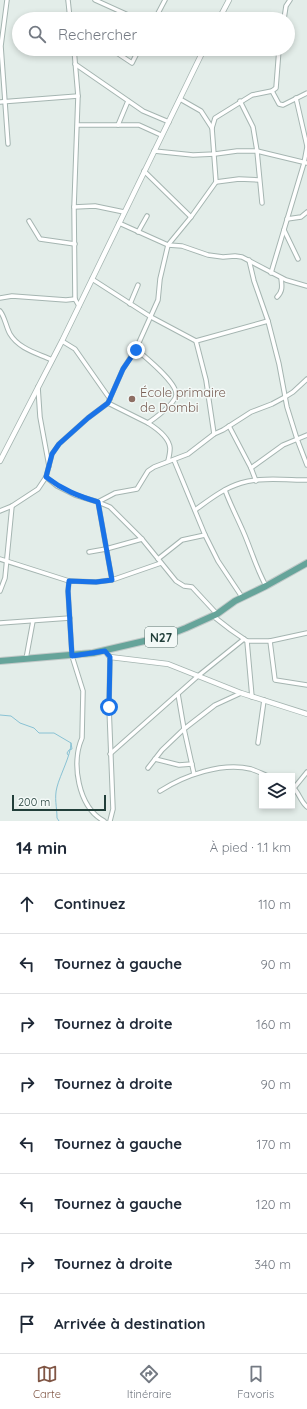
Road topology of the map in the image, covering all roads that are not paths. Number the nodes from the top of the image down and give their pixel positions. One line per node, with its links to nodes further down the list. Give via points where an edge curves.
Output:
1 (7, 0): 12 (street)
2 (68, 0): 7 (street)
3 (95, 0): 8 (street)
4 (165, 0): 9 (street)
5 (228, 0): 10 (street)
6 (290, 0): 11 (street)
7 (69, 12)
8 (122, 12)
9 (159, 12)
10 (222, 12)
11 (285, 12)
12 (1, 46): 19 (street)
13 (75, 56): 18 (street)
14 (122, 56): 15 (street, via 132,62)
15 (135, 56)
16 (200, 56): 24 (street)
17 (278, 56): 20 (street, via 276,88)
18 (76, 64): 22 (street); 26 (street)
19 (2, 73): 25 (street)
20 (272, 91): 23 (street, via 279,104 283,105); 27 (street, via 252,94)
21 (307, 93): 23 (street)
22 (78, 96): 25 (street); 30 (street)
23 (296, 98): 35 (street)
24 (180, 99): 29 (street); 32 (street, via 201,111)
25 (5, 101): 28 (street); 34 (street)
26 (128, 101): 29 (street, via 143,111); 31 (street)
27 (240, 101): 32 (street, via 215,118); 37 (street, via 252,127)
28 (0, 102)
29 (169, 122): 33 (street)
30 (78, 125): 31 (street); 44 (street)
31 (118, 125): 33 (street, via 139,125)
32 (212, 128): 38 (street)
33 (161, 135): 36 (street)
34 (8, 144)
35 (307, 146): 39 (street)
36 (154, 151): 38 (street, via 193,155); 40 (street)
37 (257, 151): 38 (street); 39 (street); 41 (street)
38 (215, 154): 42 (street)
39 (305, 163): 49 (street)
40 (144, 171): 45 (street); 48 (street)
41 (260, 180): 42 (street); 43 (street)
42 (216, 182): 48 (street)
43 (262, 203)
44 (74, 207): 45 (street, via 95,206); 54 (street)
45 (124, 212): 51 (street)
46 (307, 212): 49 (street)
47 (148, 216): 53 (street)
48 (191, 217): 55 (street)
49 (287, 220): 52 (street)
50 (29, 221): 54 (street, via 40,239)
51 (119, 223): 53 (street); 60 (street)
52 (284, 230): 56 (street); 58 (street)
53 (138, 232): 55 (street)
54 (75, 244): 65 (street)
55 (168, 245): 57 (street, via 182,246 208,255 235,256); 69 (street, via 158,300)
56 (298, 259)
57 (249, 260): 58 (street); 70 (street)
58 (271, 273): 59 (street)
59 (281, 278): 62 (street); 63 (street, via 281,293)
60 (92, 279): 66 (street); 67 (street)
61 (138, 285): 66 (street)
62 (307, 286)
63 (277, 297)
64 (0, 298): 65 (street, via 12,296)
65 (75, 299): 67 (street)
66 (130, 304): 69 (street)
67 (79, 306): 71 (street)
68 (0, 311): 74 (street, via 16,342)
69 (151, 317): 72 (street); 73 (street)
70 (268, 321): 72 (street); 77 (street, via 284,383)
71 (62, 341): 74 (street); 78 (street, via 75,348)
72 (196, 341): 82 (street, via 206,380)
73 (136, 350): 78 (street, via 123,369); 80 (street, via 163,372 177,394 163,412)
74 (52, 360): 76 (street)
75 (307, 380): 77 (street)
76 (38, 386): 86 (street); 89 (street, via 40,417)
77 (284, 397): 81 (street, via 251,412); 84 (street)
78 (110, 399): 79 (street)
79 (108, 403): 80 (street); 89 (street, via 59,444 52,454)
80 (148, 423): 87 (street, via 158,430 168,443)
81 (229, 426): 82 (street); 90 (street)
82 (214, 434): 85 (street, via 188,454)
83 (307, 434): 84 (street)
84 (297, 439): 88 (street); 90 (street, via 283,444)
85 (174, 460): 87 (street); 97 (street)
86 (0, 461)
87 (168, 462): 95 (street, via 148,470 137,489 115,493)
88 (307, 465)
89 (49, 467): 91 (street)
90 (251, 468): 93 (street)
91 (46, 477): 95 (street, via 75,495); 96 (street, via 38,489)
92 (307, 480): 93 (street)
93 (256, 481): 94 (street, via 241,483)
94 (225, 490): 97 (street); 109 (street)
95 (98, 502): 100 (street, via 110,507); 101 (street)
96 (12, 506): 98 (street); 104 (street)
97 (195, 510): 99 (street)
98 (0, 511)
99 (205, 535): 105 (street, via 182,540); 111 (street, via 218,561)
100 (142, 539): 101 (street); 105 (street)
101 (106, 549): 102 (street); 107 (street)
102 (89, 552)
103 (0, 559): 104 (street)
104 (7, 561): 108 (street); 110 (street, via 5,578)
105 (160, 561): 107 (street); 112 (street, via 176,582 192,586)
106 (307, 563): 109 (main road, N27)
107 (112, 580): 108 (street)
108 (69, 581): 113 (street)
109 (266, 586): 111 (main road, N27)
110 (0, 590)
111 (242, 597): 112 (main road, N27)
112 (215, 615): 117 (street); 119 (main road, N27, via 166,636)
113 (70, 618): 114 (street); 120 (street)
114 (33, 621): 115 (street); 122 (street)
115 (0, 623)
116 (307, 633): 118 (street)
117 (246, 640): 118 (street); 124 (street); 128 (street)
118 (270, 641): 125 (street, via 275,680)
119 (105, 651): 120 (main road, N27); 121 (street)
120 (72, 656): 122 (main road, N27); 144 (street, via 84,691 82,738 77,768 79,782 85,803)
121 (110, 657): 124 (street, via 168,664); 133 (street)
122 (26, 660): 123 (main road, N27)
123 (0, 662)
124 (198, 676): 126 (street); 127 (street)
125 (307, 685)
126 (241, 693): 128 (street); 131 (street, via 215,705)
127 (178, 694): 131 (street); 133 (street)
128 (252, 697): 129 (street)
129 (264, 700): 130 (street); 132 (street)
130 (307, 714)
131 (184, 729): 134 (street); 135 (street)
132 (258, 743)
133 (110, 754): 145 (street, via 113,809)
134 (155, 759): 135 (street, via 179,765); 136 (street)
135 (192, 764): 139 (street)
136 (148, 768)
137 (307, 772): 140 (street)
138 (261, 773): 139 (street, via 234,767)
139 (194, 774): 142 (street)
140 (295, 785)
141 (295, 791): 143 (street, via 302,803)
142 (160, 792)
143 (307, 806)
144 (104, 821)
145 (110, 821)

